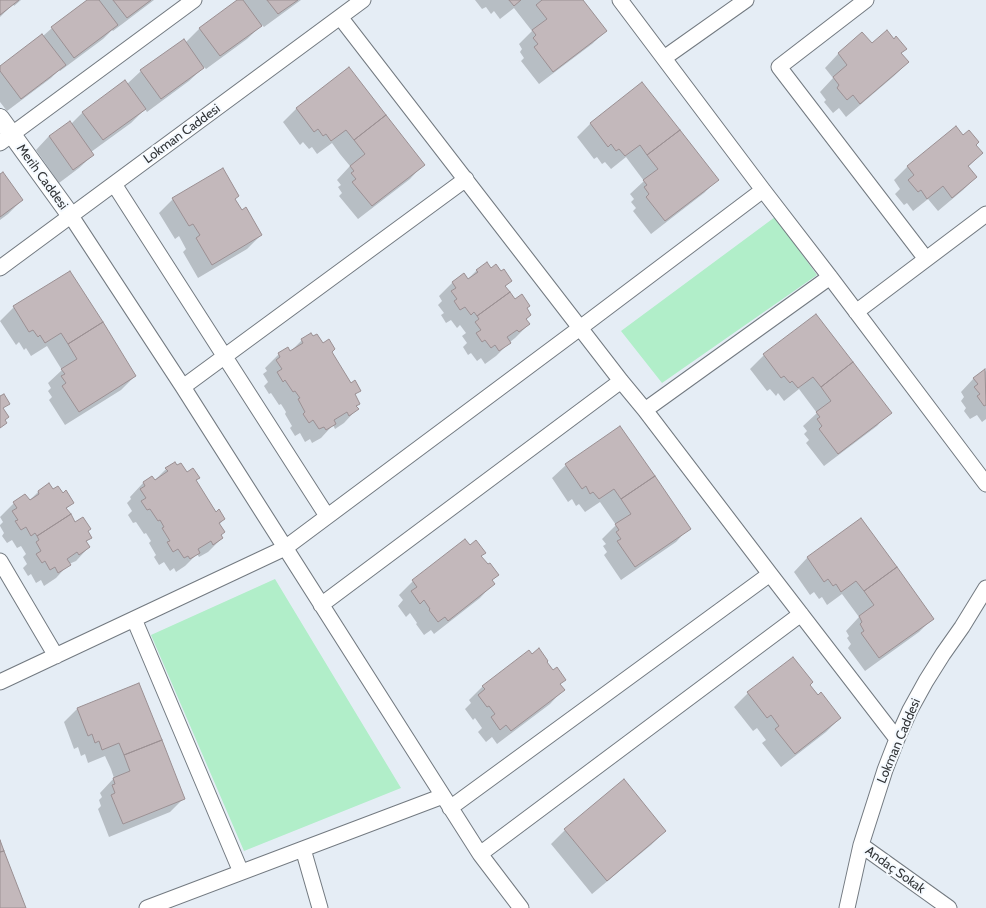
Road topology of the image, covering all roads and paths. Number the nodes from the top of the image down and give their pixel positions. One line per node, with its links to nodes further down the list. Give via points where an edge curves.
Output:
1 (194, 0): 9 (street)
2 (363, 0): 6 (street, Lokman Caddesi)
3 (620, 0): 7 (street)
4 (746, 0): 7 (street)
5 (866, 0): 15 (street, via 779,67)
6 (340, 17): 10 (street); 11 (street, Lokman Caddesi)
7 (664, 58): 12 (street)
8 (0, 118): 9 (street, Merih Caddesi)
9 (6, 139): 14 (street, Merih Caddesi)
10 (466, 180): 19 (street); 20 (street)
11 (114, 184): 14 (street, Lokman Caddesi); 20 (street)
12 (763, 190): 17 (street); 19 (street)
13 (986, 214): 15 (street)
14 (71, 216): 16 (street, Lokman Caddesi); 22 (street)
15 (926, 259): 18 (street)
16 (0, 268)
17 (830, 276): 18 (street); 23 (street)
18 (856, 312): 24 (street)
19 (580, 328): 21 (street); 25 (street)
20 (225, 356): 22 (street); 25 (street)
21 (621, 381): 23 (street); 30 (street)
22 (183, 387): 26 (street)
23 (645, 410): 28 (street)
24 (986, 484)
25 (328, 516): 26 (street)
26 (285, 548): 30 (street); 32 (street)
27 (0, 561): 33 (street)
28 (770, 574): 31 (street); 36 (street)
29 (986, 588): 35 (street, Lokman Caddesi, via 926,681)
30 (321, 605): 36 (street)
31 (800, 614): 35 (street); 39 (street)
32 (134, 619): 33 (street); 40 (street)
33 (56, 656): 34 (street)
34 (0, 682)
35 (897, 739): 37 (street, Lokman Caddesi)
36 (447, 802): 38 (street); 39 (street)
37 (861, 845): 44 (street, Lokman Caddesi); 45 (street, Andaç Sokak)
38 (303, 849): 40 (street); 42 (street)
39 (480, 854): 43 (street)
40 (241, 872): 41 (street)
41 (147, 908)
42 (320, 908)
43 (521, 908)
44 (847, 908)
45 (949, 908)

